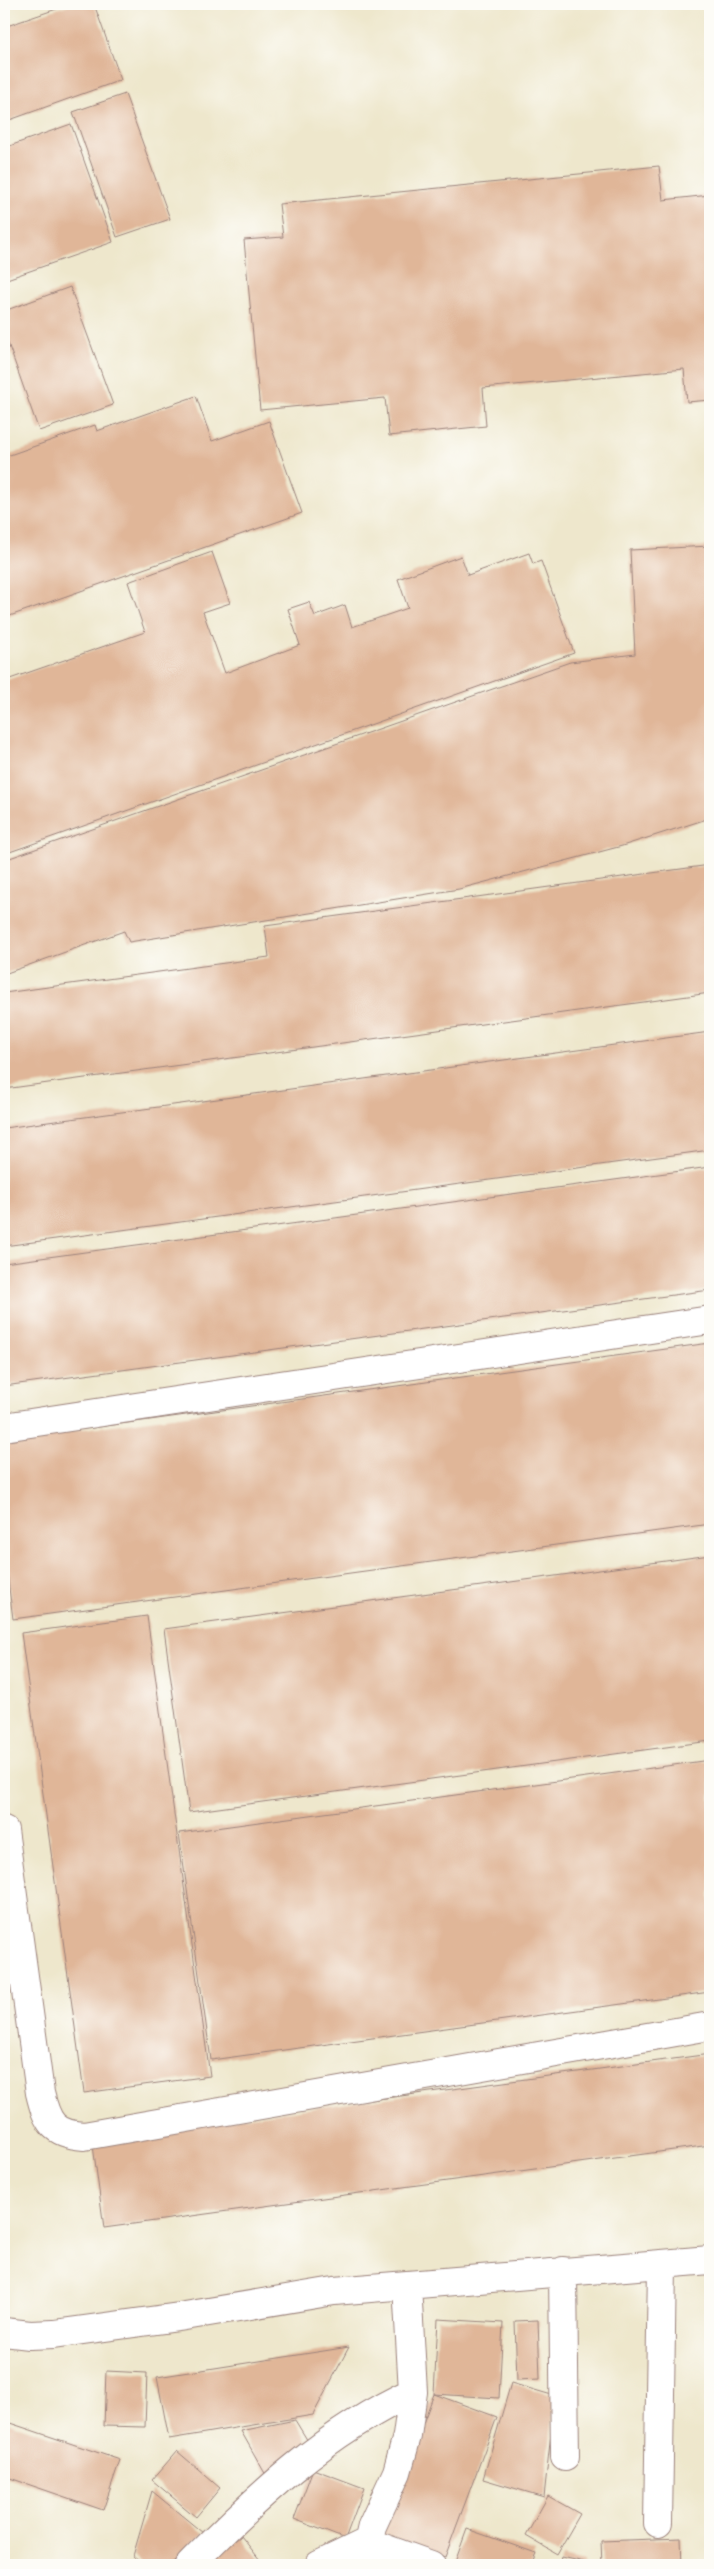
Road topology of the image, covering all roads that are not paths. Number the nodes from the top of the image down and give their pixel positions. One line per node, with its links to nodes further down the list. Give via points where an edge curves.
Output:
1 (710, 1320): 2 (street)
2 (4, 1428)
3 (4, 1830): 4 (street, via 40,2093 50,2123 69,2135 94,2134)
4 (710, 2026)
5 (710, 2260): 6 (street)
6 (662, 2266): 7 (street); 12 (street)
7 (563, 2271): 8 (street); 11 (street)
8 (407, 2285): 9 (street, via 334,2291 54,2334); 10 (street)
9 (4, 2332)
10 (413, 2392): 13 (street, via 397,2472); 14 (street, via 380,2408 318,2448 259,2498)
11 (565, 2457)
12 (658, 2523)
13 (365, 2554): 15 (street); 16 (street)
14 (190, 2565)
15 (319, 2565)
16 (432, 2565)

